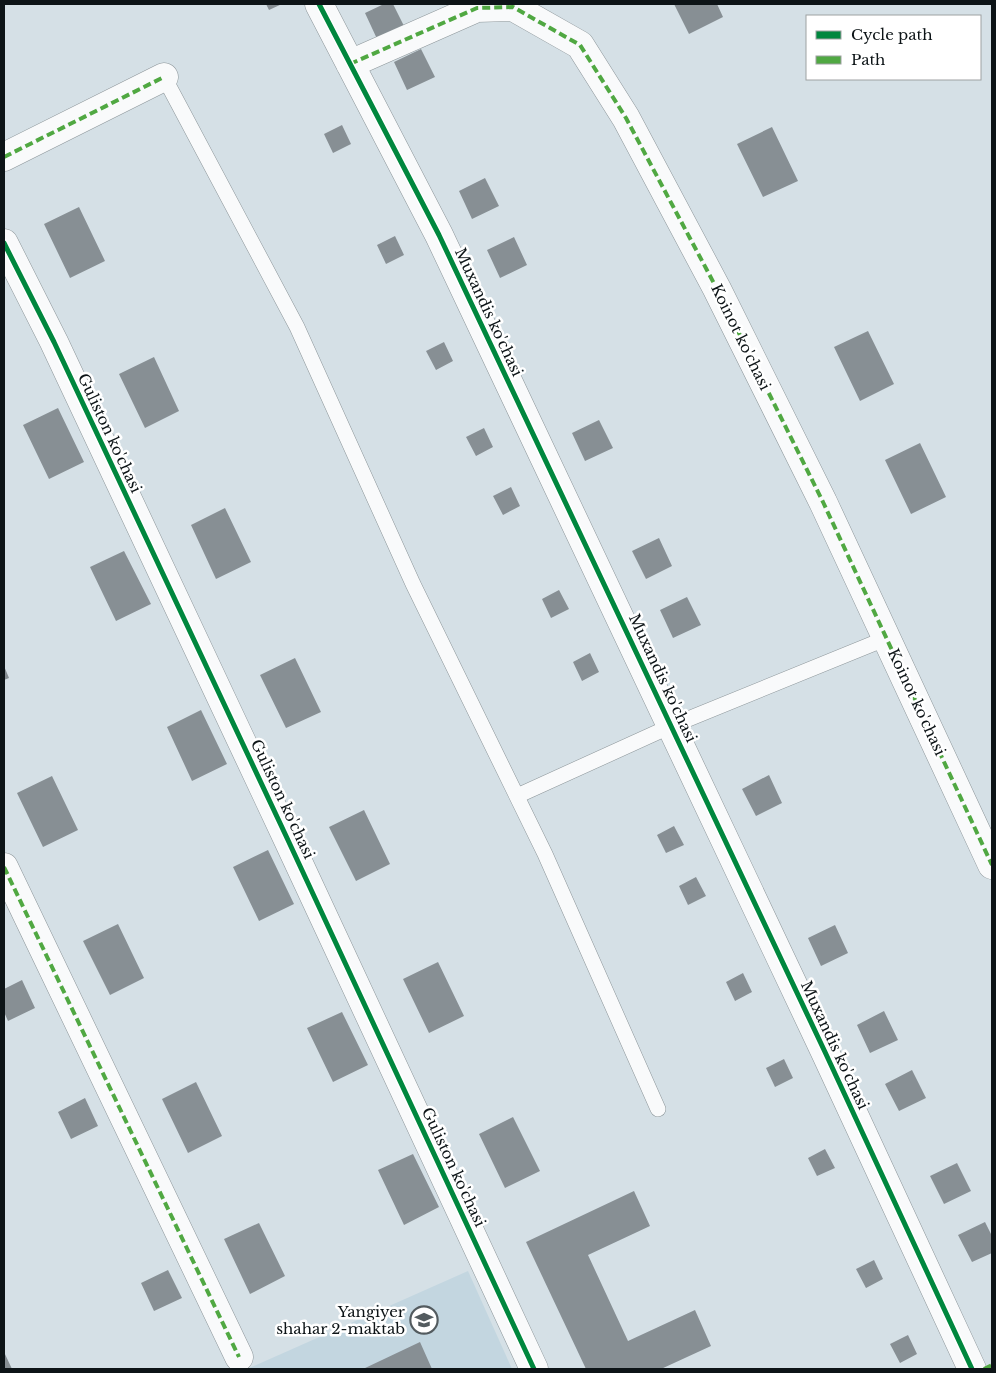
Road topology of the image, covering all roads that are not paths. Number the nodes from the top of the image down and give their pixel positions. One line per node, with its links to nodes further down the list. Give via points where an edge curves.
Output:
1 (319, 4): 2 (street, Muxandis ko'chasi)
2 (350, 64): 6 (street, Koinot ko'chasi, via 477,8 513,7 580,45 626,118 718,289); 7 (street, Muxandis ko'chasi, via 439,235)
3 (164, 77): 4 (street); 8 (lane, via 297,327 413,584)
4 (4, 157)
5 (4, 243): 14 (street, Guliston ko'chasi, via 54,342 279,820)
6 (887, 638): 7 (lane); 9 (street, Koinot ko'chasi)
7 (671, 726): 8 (lane); 15 (street, Muxandis ko'chasi)
8 (517, 796): 11 (lane)
9 (992, 865)
10 (4, 868): 12 (street)
11 (658, 1109)
12 (239, 1358)
13 (992, 1365): 16 (street)
14 (534, 1369)
15 (972, 1369)
16 (984, 1369)

